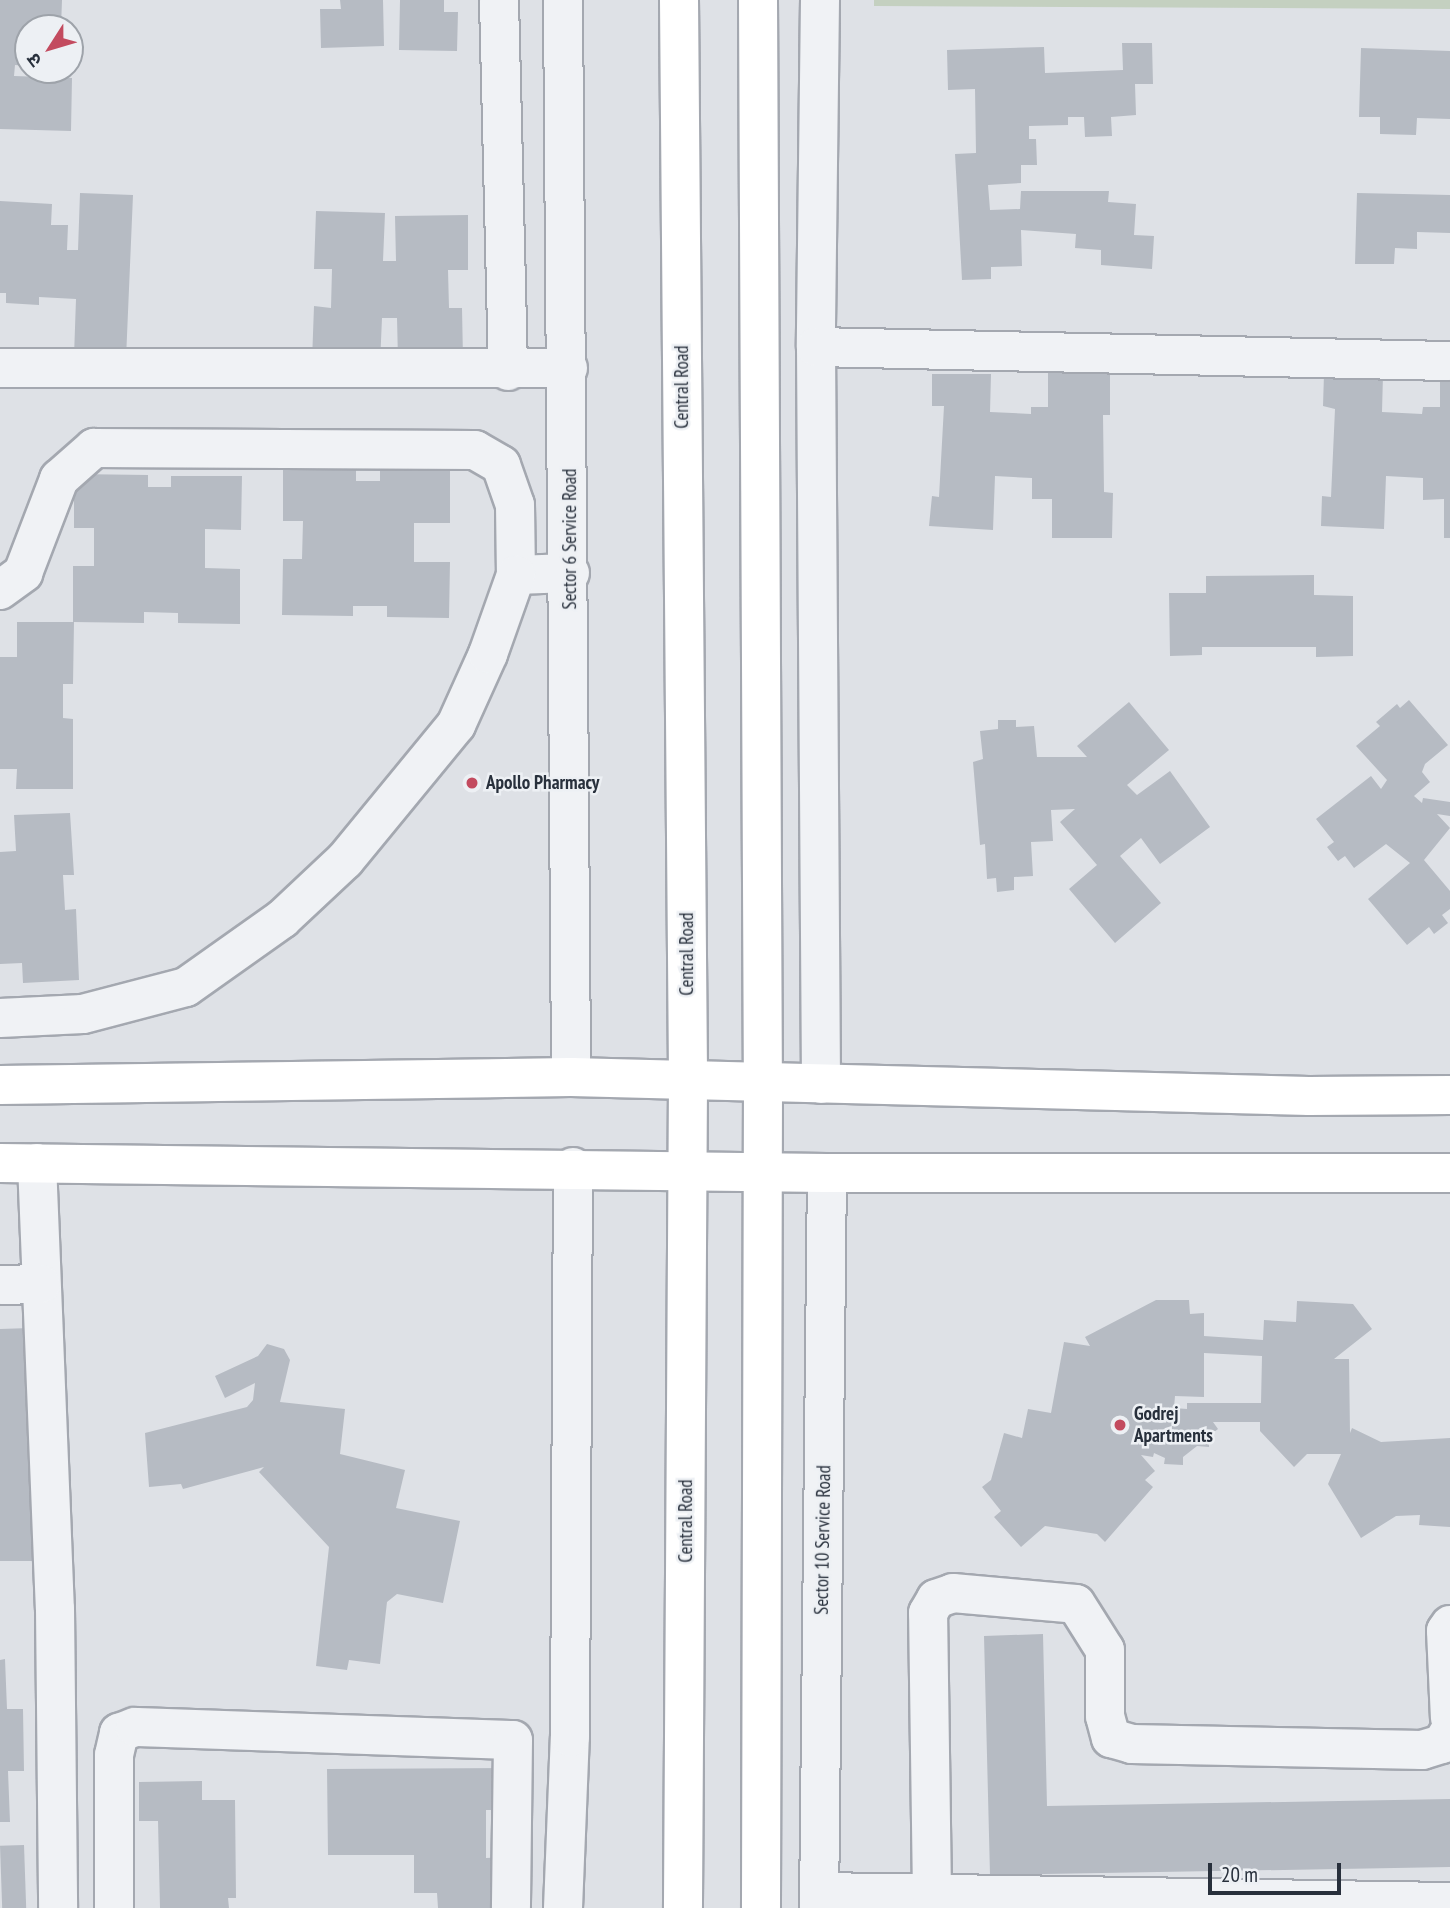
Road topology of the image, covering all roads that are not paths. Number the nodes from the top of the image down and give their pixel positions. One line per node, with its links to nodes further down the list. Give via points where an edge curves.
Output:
1 (499, 0): 10 (street)
2 (563, 0): 9 (street, Sector 6 Service Road)
3 (679, 0): 16 (main road, Central Road)
4 (758, 0): 17 (main road)
5 (820, 0): 6 (street)
6 (816, 347): 7 (street); 18 (street)
7 (1450, 361)
8 (0, 368): 10 (street)
9 (568, 368): 10 (street); 11 (street, Sector 6 Service Road)
10 (508, 371)
11 (570, 573): 12 (street); 15 (street, Sector 6 Service Road)
12 (516, 575): 13 (street, via 515,505 501,465 475,450 93,448 58,479 23,573); 14 (street, via 484,665 456,725 345,860 282,919 186,987 83,1014)
13 (0, 590)
14 (0, 1018)
15 (571, 1077): 16 (main road); 19 (main road)
16 (688, 1083): 17 (main road); 24 (main road, Central Road)
17 (763, 1084): 18 (main road); 25 (main road)
18 (821, 1084): 20 (main road)
19 (0, 1085)
20 (1450, 1095)
21 (0, 1163): 22 (main road)
22 (37, 1163): 23 (main road); 28 (street)
23 (573, 1167): 24 (main road); 33 (street)
24 (688, 1171): 25 (main road); 42 (main road, Central Road)
25 (763, 1172): 26 (main road); 43 (main road)
26 (827, 1173): 27 (main road); 36 (street, Sector 10 Service Road)
27 (1450, 1173)
28 (41, 1284): 29 (street); 38 (street, via 55,1609)
29 (0, 1285)
30 (1450, 1625): 31 (street, via 1446,1631)
31 (1450, 1718)
32 (1450, 1730): 35 (street, via 1441,1744 1422,1750 1132,1744 1111,1738 1105,1716 1105,1650 1076,1604 953,1592 936,1599 928,1613)
33 (570, 1737): 34 (street); 41 (street)
34 (513, 1740): 39 (street, via 135,1727 119,1733 114,1755); 40 (street)
35 (932, 1895): 36 (street); 37 (street)
36 (819, 1900)
37 (1450, 1902)
38 (58, 1908)
39 (114, 1908)
40 (511, 1908)
41 (563, 1908)
42 (683, 1908)
43 (761, 1908)

